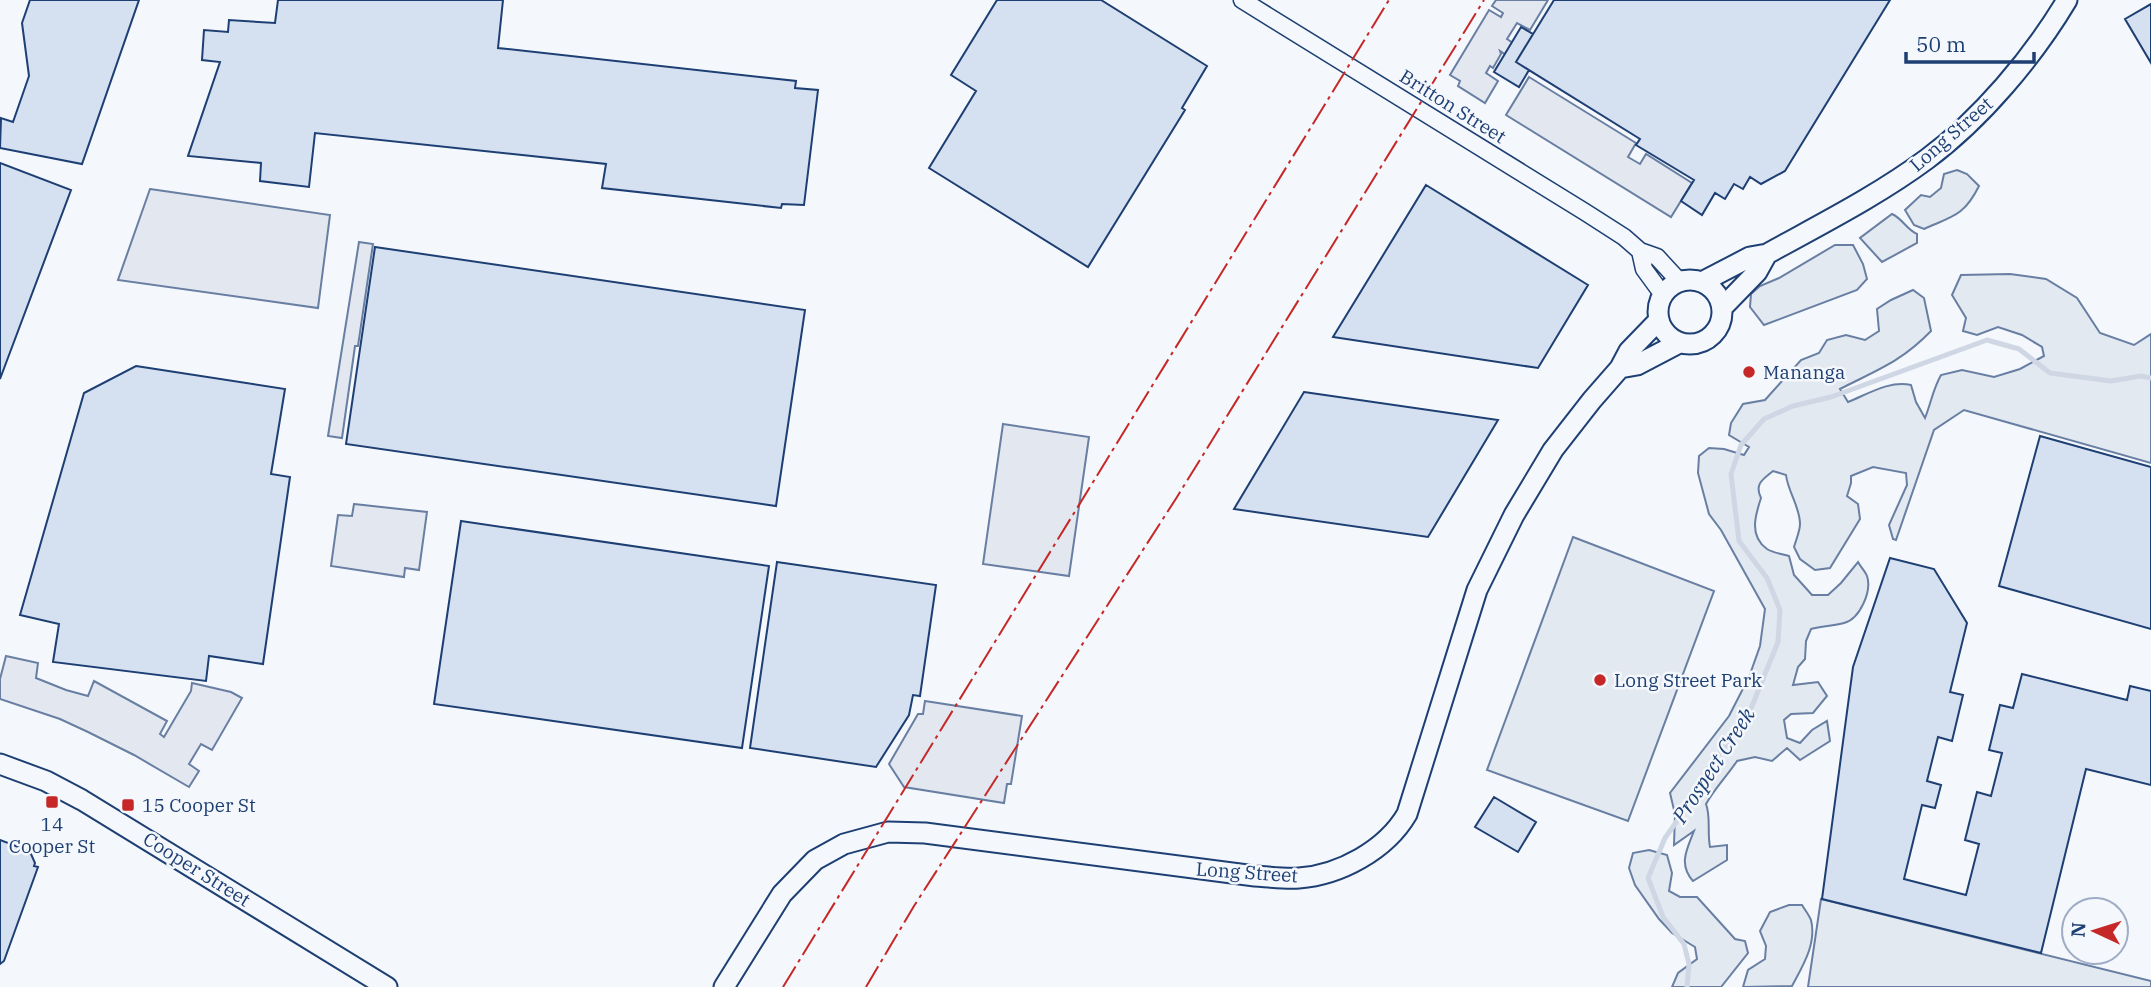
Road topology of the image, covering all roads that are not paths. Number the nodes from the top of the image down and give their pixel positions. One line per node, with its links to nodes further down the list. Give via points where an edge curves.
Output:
1 (1242, 0): 3 (street, Britton Street, via 1585,212)
2 (2067, 0): 4 (street, Long Street, via 2019,69 1928,158 1875,194)
3 (1640, 251): 5 (street, Britton Street, via 1657,257); 7 (street, Britton Street, via 1644,269)
4 (1767, 254): 6 (street, Long Street, via 1750,257); 8 (street, Long Street, via 1757,272)
5 (1681, 282): 6 (street); 7 (street)
6 (1702, 282): 8 (street, via 1712,288)
7 (1663, 295): 9 (street)
8 (1722, 308): 10 (street, via 1718,329 1710,337 1701,343)
9 (1659, 320): 10 (street); 11 (street, Long Street, via 1629,351)
10 (1679, 343): 11 (street, Long Street, via 1637,365)
11 (1620, 368): 14 (street, Long Street, via 1553,450 1514,515 1477,590 1407,814 1398,830 1368,854 1333,871 1298,878 887,832 844,844 815,860 782,894)
12 (0, 764): 13 (street, Cooper Street, via 82,800)
13 (387, 987)
14 (724, 987)

